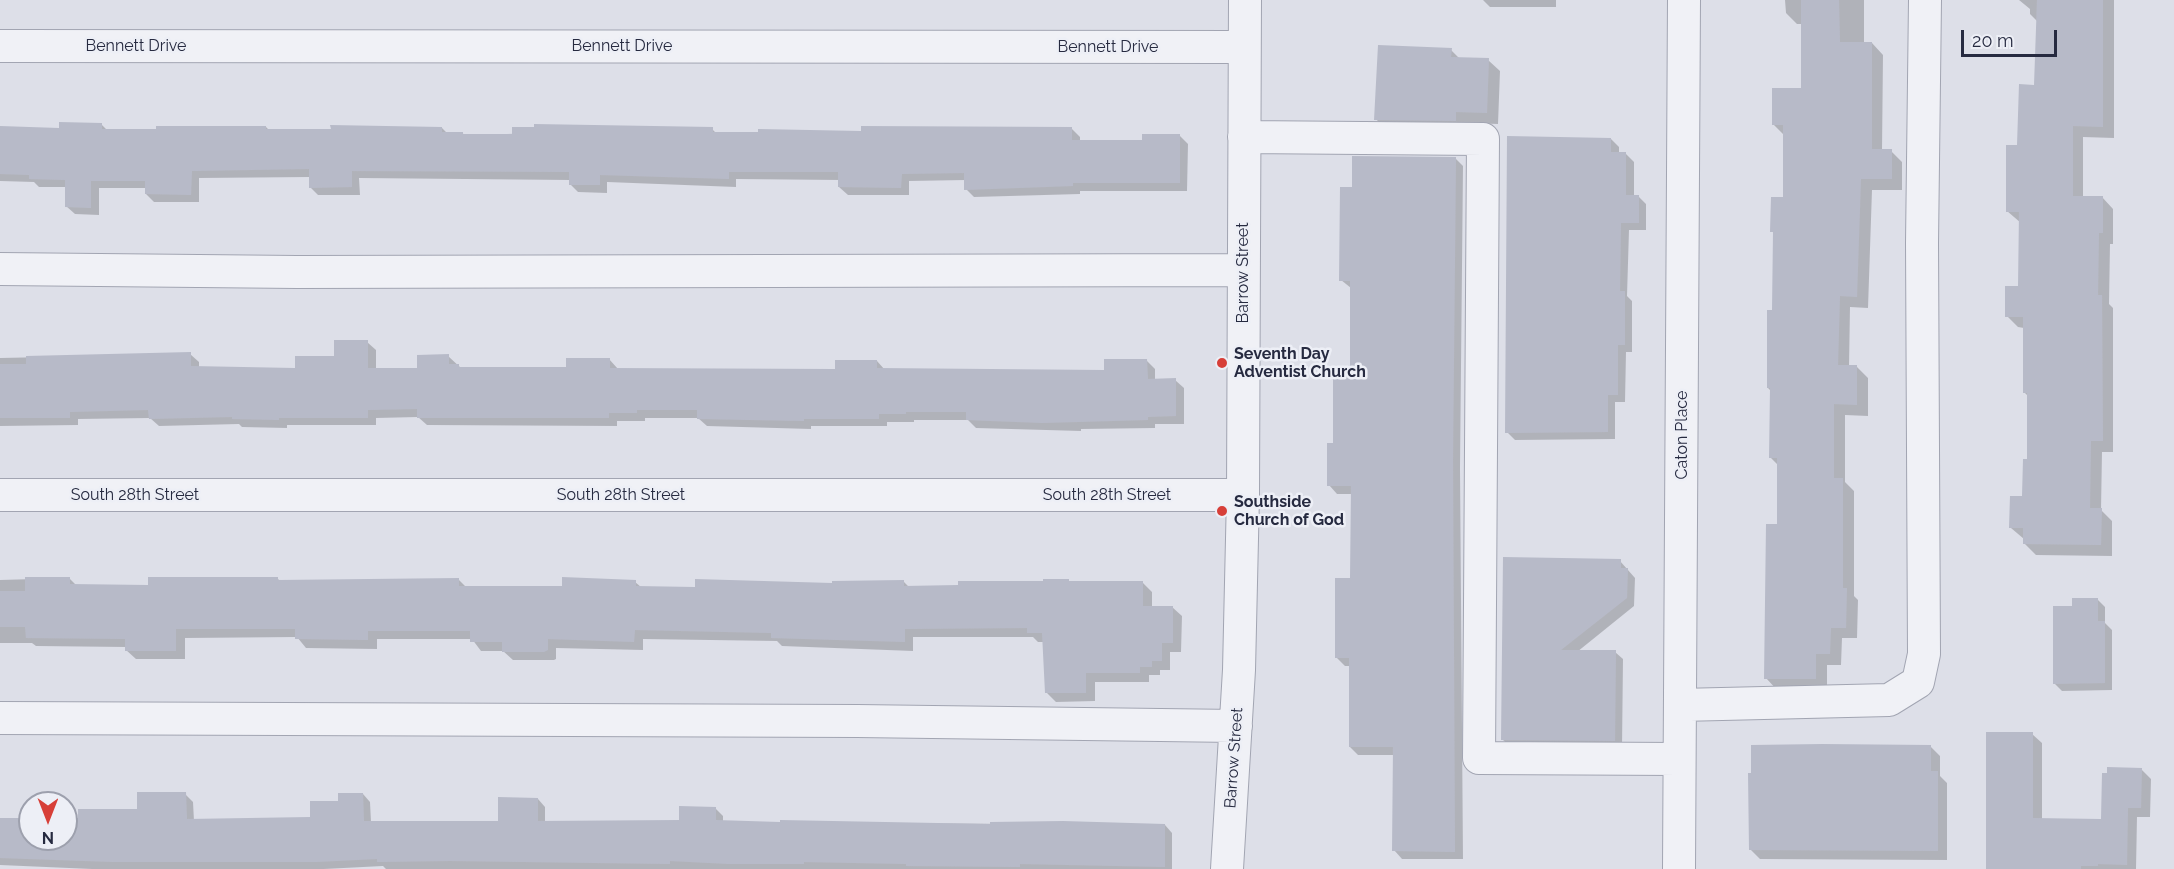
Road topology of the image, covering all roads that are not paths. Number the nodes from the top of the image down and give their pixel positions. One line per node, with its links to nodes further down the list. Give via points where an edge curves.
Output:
1 (1245, 0): 5 (street, Barrow Street)
2 (1684, 0): 11 (street, Caton Place)
3 (1925, 0): 11 (street, via 1924,654 1918,682 1889,700)
4 (0, 46): 5 (street, Bennett Drive)
5 (1244, 47): 6 (street, Barrow Street)
6 (1244, 137): 8 (street, Barrow Street); 14 (street, via 1483,139 1479,758)
7 (0, 269): 8 (street)
8 (1243, 270): 10 (street, Barrow Street)
9 (0, 495): 10 (street, South 28th Street)
10 (1243, 495): 13 (street, Barrow Street)
11 (1680, 705): 14 (street, Caton Place)
12 (0, 718): 13 (street)
13 (1236, 726): 15 (street, Barrow Street)
14 (1680, 759): 16 (street, Caton Place)
15 (1227, 869)
16 (1679, 869)

